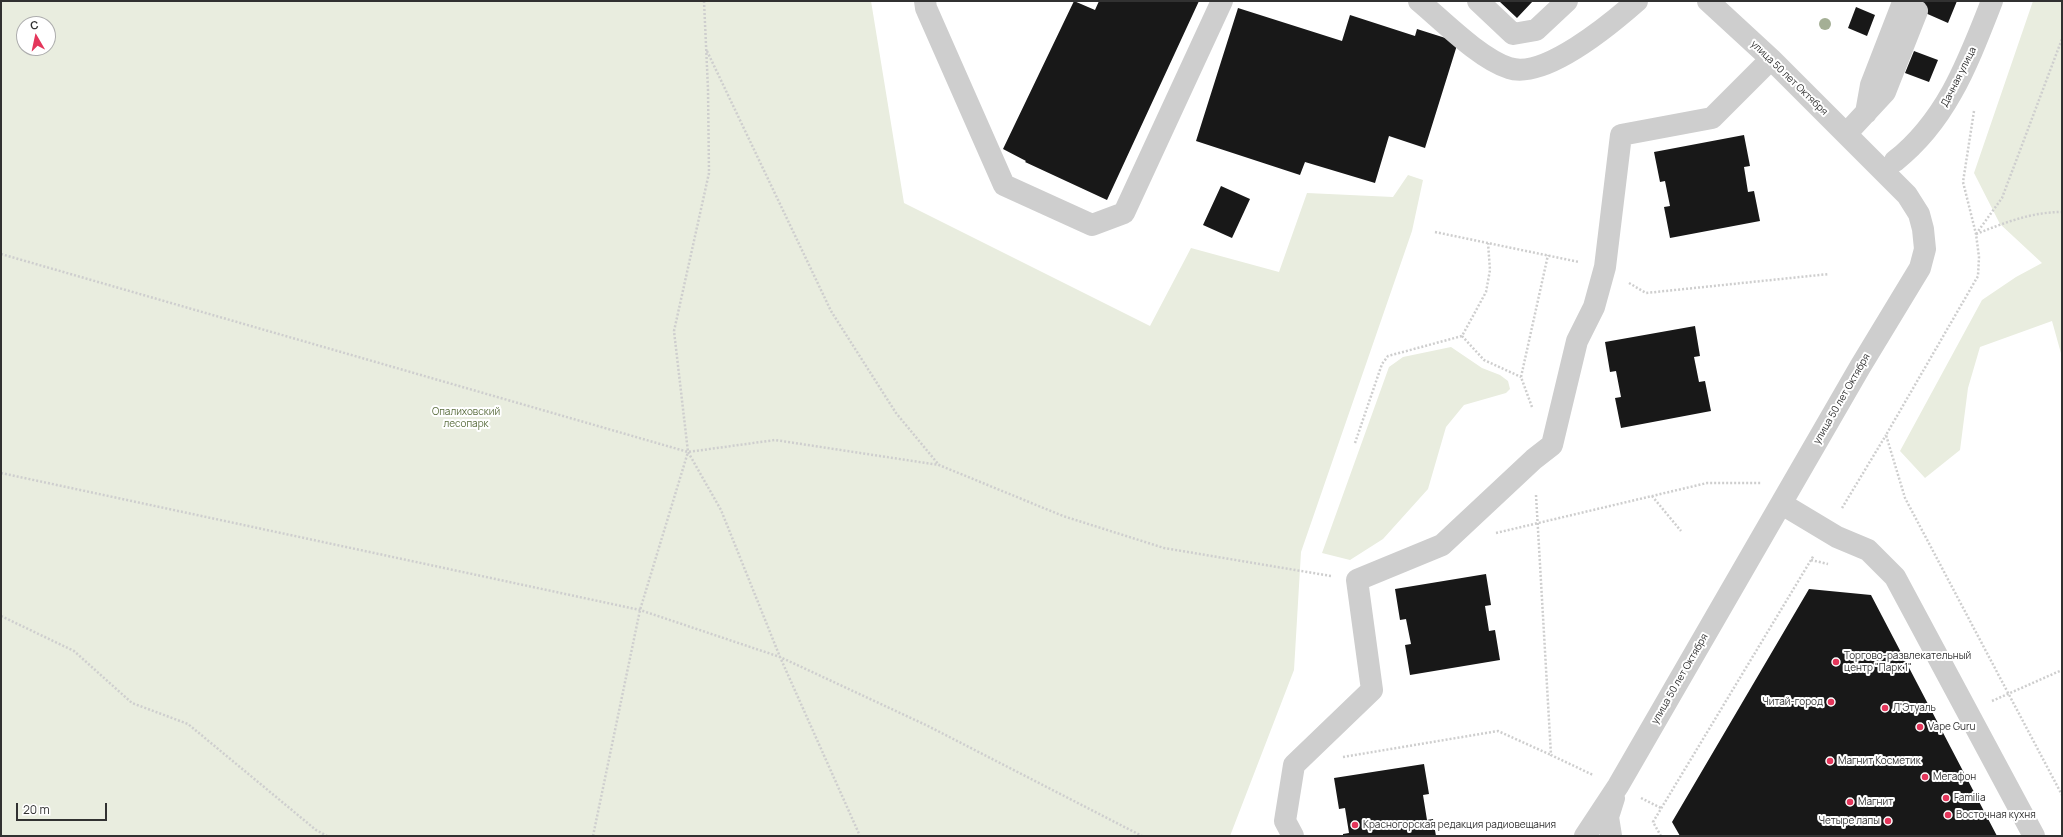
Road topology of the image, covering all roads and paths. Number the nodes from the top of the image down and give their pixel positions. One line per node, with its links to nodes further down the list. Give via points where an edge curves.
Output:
1 (704, 1): 12 (path)
2 (925, 1): 3 (street, via 1004,185 1092,225 1124,213)
3 (1222, 1)
4 (1419, 1): 7 (street, via 1484,54 1510,69 1531,68 1550,63 1616,19)
5 (1478, 1): 6 (street, via 1513,34 1536,30)
6 (1567, 1)
7 (1637, 1)
8 (1708, 1): 15 (street, улица 50 лет Октября)
9 (1992, 1): 18 (street, Дачная улица, via 1969,60 1948,100 1922,137)
10 (1910, 8): 17 (street, via 1870,85 1866,113)
11 (2062, 39): 13 (path)
12 (706, 48): 32 (path, via 709,173 674,330); 34 (path, via 831,311 896,413)
13 (2058, 51): 14 (path); 21 (path, via 2002,198)
14 (2062, 53)
15 (1771, 60): 17 (street, улица 50 лет Октября); 25 (street, via 1712,118 1621,135)
16 (1975, 105): 21 (path, via 1963,182)
17 (1846, 134): 36 (street, улица 50 лет Октября, via 1907,195 1919,214 1925,249 1920,268)
18 (1895, 161)
19 (2062, 212): 21 (path, via 2046,212 2014,219)
20 (1435, 232): 22 (path)
21 (1976, 234): 30 (path, via 1978,276)
22 (1488, 243): 24 (path); 27 (path, via 1490,270 1486,292)
23 (1, 254): 32 (path)
24 (1548, 255): 25 (path); 28 (path)
25 (1605, 267): 26 (path, via 1646,293); 29 (street, via 1594,307 1577,341)
26 (1829, 274)
27 (1462, 336): 28 (path, via 1484,360); 31 (path, via 1388,356 1382,364)
28 (1520, 377): 29 (path, via 1534,412)
29 (1556, 428): 33 (street, via 1552,445)
30 (1886, 435): 41 (path); 48 (path, via 1904,498)
31 (1354, 443)
32 (688, 452): 34 (path, via 775,440); 44 (path); 46 (path, via 721,510)
33 (1534, 459): 39 (path); 43 (street, via 1442,545)
34 (939, 465): 43 (path, via 1063,516 1164,548)
35 (1, 473): 44 (path)
36 (1794, 483): 37 (path, via 1707,483); 38 (street, улица 50 лет Октября)
37 (1652, 496): 39 (path); 40 (path)
38 (1782, 504): 41 (street); 53 (street, улица 50 лет Октября)
39 (1538, 524): 42 (path); 50 (path)
40 (1681, 530)
41 (1828, 531): 49 (street, via 1868,550 1895,577); 55 (path)
42 (1494, 533)
43 (1357, 580): 60 (street, via 1372,690 1294,765 1285,821)
44 (640, 610): 46 (path); 57 (path)
45 (1, 616): 56 (path, via 74,651 132,703 188,724 316,830)
46 (780, 657): 58 (path); 59 (path, via 928,726)
47 (2062, 670): 48 (path)
48 (2008, 693): 49 (path); 54 (path)
49 (1969, 713): 64 (street)
50 (1551, 755): 51 (path, via 1498,731); 52 (path)
51 (1341, 758)
52 (1594, 775)
53 (1626, 790): 55 (path); 61 (street, улица 50 лет Октября); 62 (street, via 1608,817)
54 (2062, 795)
55 (1661, 808): 63 (path, via 1652,822)
56 (327, 836)
57 (593, 836)
58 (860, 836)
59 (1142, 836)
60 (1293, 836)
61 (1585, 836)
62 (1611, 836)
63 (1661, 836)
64 (2034, 836)

